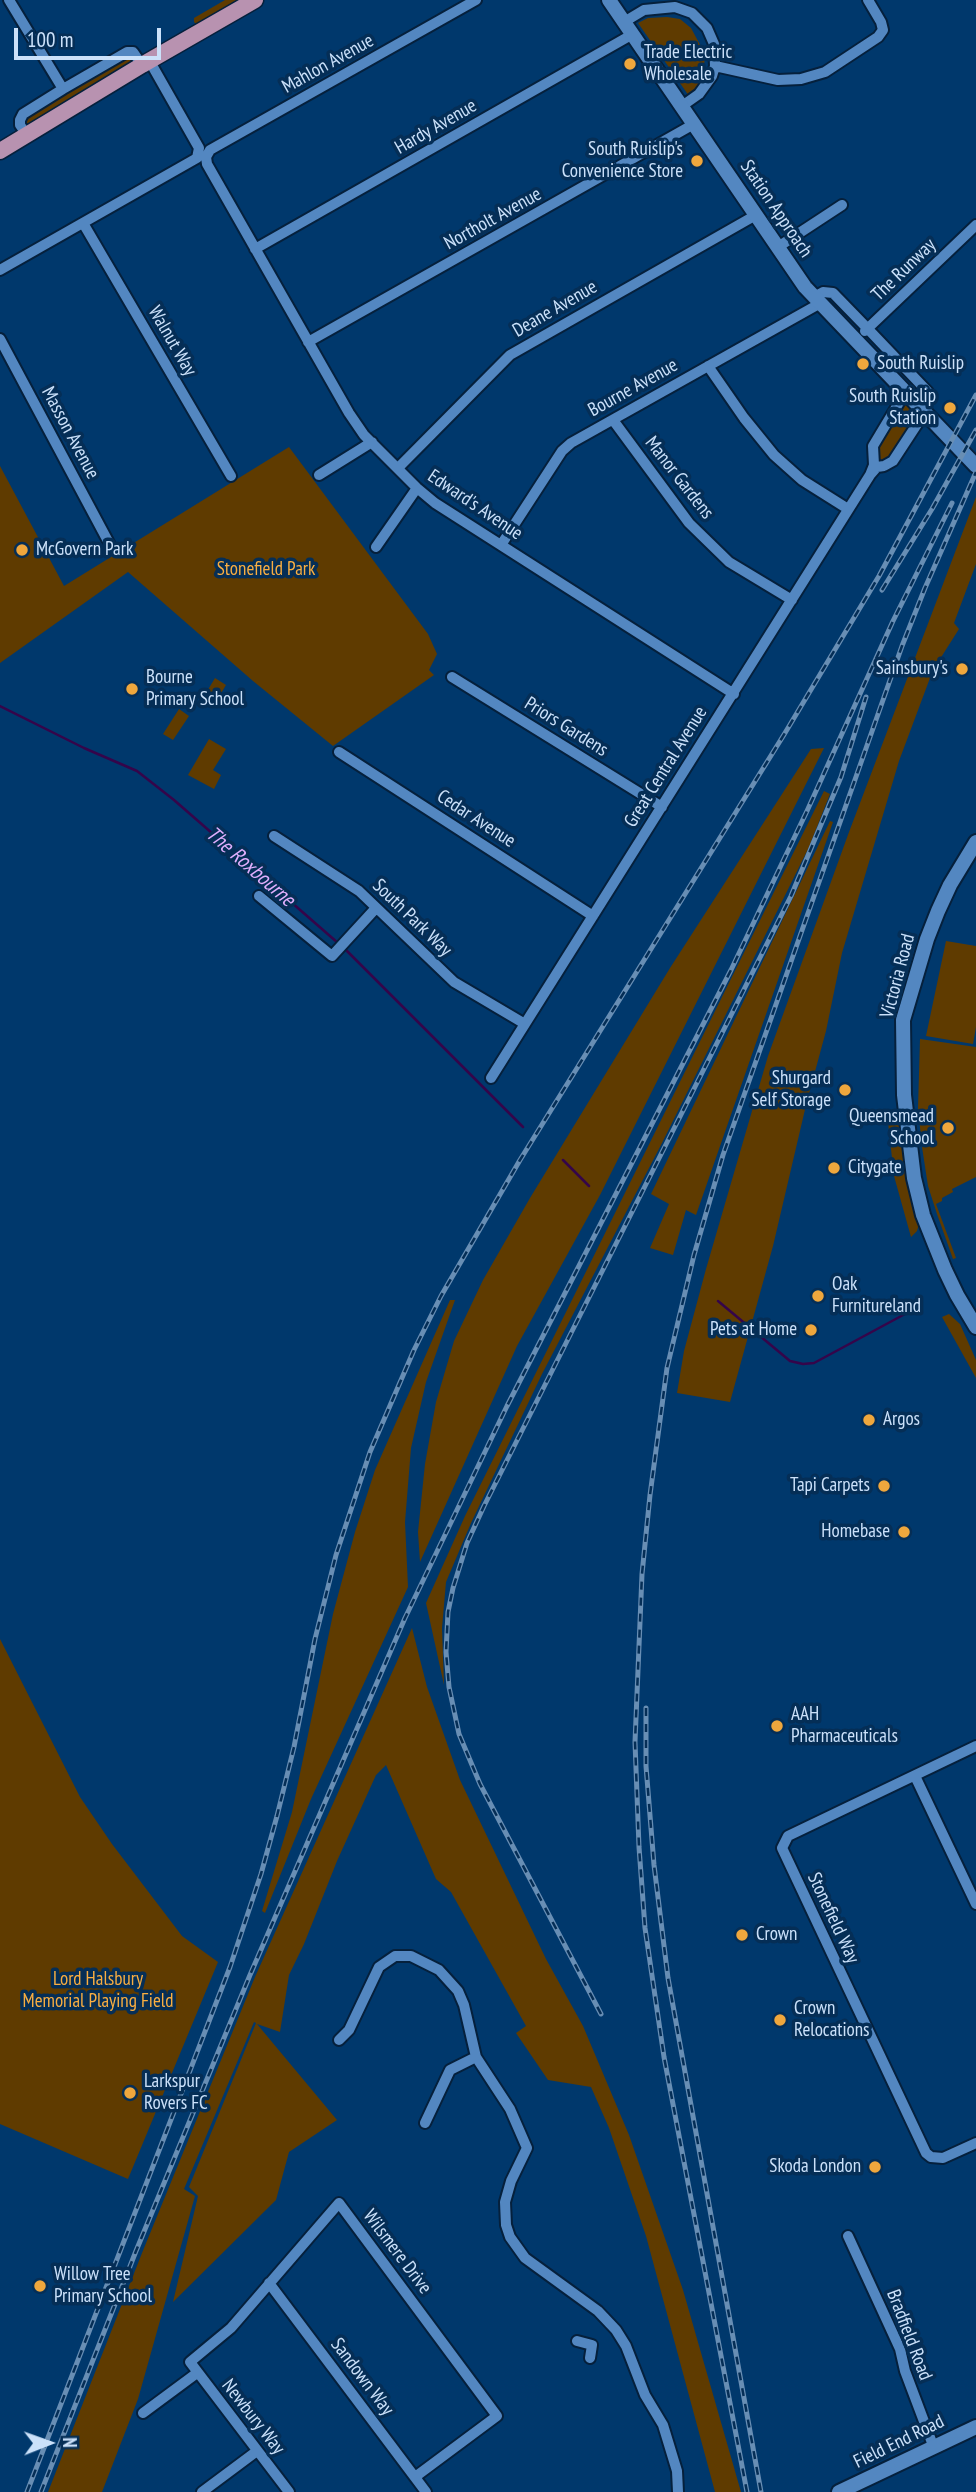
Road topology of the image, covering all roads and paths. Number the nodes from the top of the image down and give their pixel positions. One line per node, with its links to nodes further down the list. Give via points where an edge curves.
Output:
1 (9, 0): 10 (street)
2 (255, 0): 8 (main road)
3 (476, 0): 15 (street, Mahlon Avenue, via 210,150)
4 (609, 0): 7 (street, Station Approach)
5 (868, 0): 9 (street, via 883,30 825,72 774,80)
6 (673, 4): 7 (street, Hardy Avenue, via 644,10); 9 (street, via 692,13 707,28 714,44)
7 (629, 28): 11 (street, Station Approach); 21 (street, Hardy Avenue)
8 (146, 62): 10 (street, via 127,52); 13 (main road); 18 (street, via 198,154)
9 (715, 66): 11 (street, via 706,85)
10 (63, 89): 13 (street, via 23,114 20,125)
11 (682, 106): 12 (street, Station Approach)
12 (694, 124): 17 (street, Station Approach); 27 (street, Northolt Avenue)
13 (27, 135): 14 (main road)
14 (0, 151)
15 (206, 164): 21 (street, Edward's Avenue)
16 (842, 205): 20 (street)
17 (756, 215): 20 (street, Station Approach); 34 (street, Deane Avenue, via 510,355)
18 (83, 223): 22 (street); 37 (street, Walnut Way)
19 (976, 225): 24 (street, The Runway)
20 (778, 247): 23 (street, Station Approach)
21 (255, 249): 27 (street, Edward's Avenue)
22 (0, 270)
23 (817, 300): 24 (street, via 823,292 833,293); 26 (street, Station Approach); 28 (street, Bourne Avenue)
24 (867, 328): 26 (street, The Runway); 30 (street, Great Central Avenue, via 928,392)
25 (0, 339): 40 (street, Masson Avenue)
26 (855, 341): 29 (street, Station Approach)
27 (308, 342): 32 (street, Edward's Avenue)
28 (708, 366): 31 (street, Bourne Avenue); 39 (street, via 774,455 802,480)
29 (906, 391): 30 (street, Station Approach); 36 (street, Great Central Avenue, via 873,446)
30 (926, 412): 33 (street, Station Approach); 36 (street, Great Central Avenue, via 892,461)
31 (613, 420): 41 (street, Bourne Avenue, via 562,451); 43 (street, Manor Gardens, via 689,523 729,562)
32 (372, 442): 34 (street, Edward's Avenue); 35 (street)
33 (976, 466)
34 (398, 467): 38 (street, Edward's Avenue)
35 (319, 475)
36 (870, 475): 39 (street, Great Central Avenue)
37 (230, 476)
38 (417, 488): 41 (street, Edward's Avenue); 42 (street)
39 (848, 509): 43 (street, Great Central Avenue)
40 (109, 543)
41 (501, 545): 45 (street, Edward's Avenue)
42 (376, 547)
43 (792, 600): 45 (street, Great Central Avenue)
44 (452, 677): 47 (street, Priors Gardens)
45 (734, 694): 47 (street, Great Central Avenue)
46 (338, 752): 52 (street, Cedar Avenue)
47 (662, 807): 52 (street, Great Central Avenue)
48 (274, 836): 51 (street, South Park Way, via 359,891)
49 (976, 842): 55 (street, Victoria Road, via 938,911 903,1020 904,1095 914,1178 945,1270)
50 (259, 896): 51 (street, via 332,956)
51 (376, 908): 53 (street, South Park Way, via 454,982)
52 (593, 916): 53 (street, Great Central Avenue)
53 (525, 1024): 54 (street, Great Central Avenue)
54 (491, 1078)
55 (976, 1327)
56 (976, 1746): 57 (street, Stonefield Way)
57 (915, 1776): 58 (street); 62 (street, Stonefield Way, via 788,1836 782,1848 926,2153 943,2158)
58 (976, 1904)
59 (339, 2040): 60 (street, via 349,2030 379,1967 395,1956 411,1956 439,1970 458,1991)
60 (476, 2057): 61 (street, via 450,2070); 78 (street, via 510,2109 527,2148 505,2202 510,2237 525,2258 598,2311 616,2330 663,2425 677,2471)
61 (425, 2123)
62 (976, 2143)
63 (848, 2236): 71 (street, Bradfield Road, via 900,2349)
64 (269, 2283): 67 (street, Wilsmere Drive, via 232,2328); 73 (street, Sandown Way); 73 (street, Wilsmere Drive, via 339,2203 497,2416)
65 (577, 2341): 66 (street, via 592,2345)
66 (590, 2358)
67 (190, 2362): 68 (street, Newbury Way)
68 (197, 2373): 69 (street); 72 (street, Newbury Way)
69 (143, 2413)
70 (976, 2427): 71 (street, Field End Road)
71 (934, 2448): 74 (street, Field End Road)
72 (257, 2451): 75 (street); 76 (street, Newbury Way)
73 (415, 2477): 77 (street, Sandown Way)
74 (861, 2488): 79 (street, Field End Road)
75 (202, 2492)
76 (289, 2492)
77 (426, 2492)
78 (678, 2492)
79 (839, 2492)

